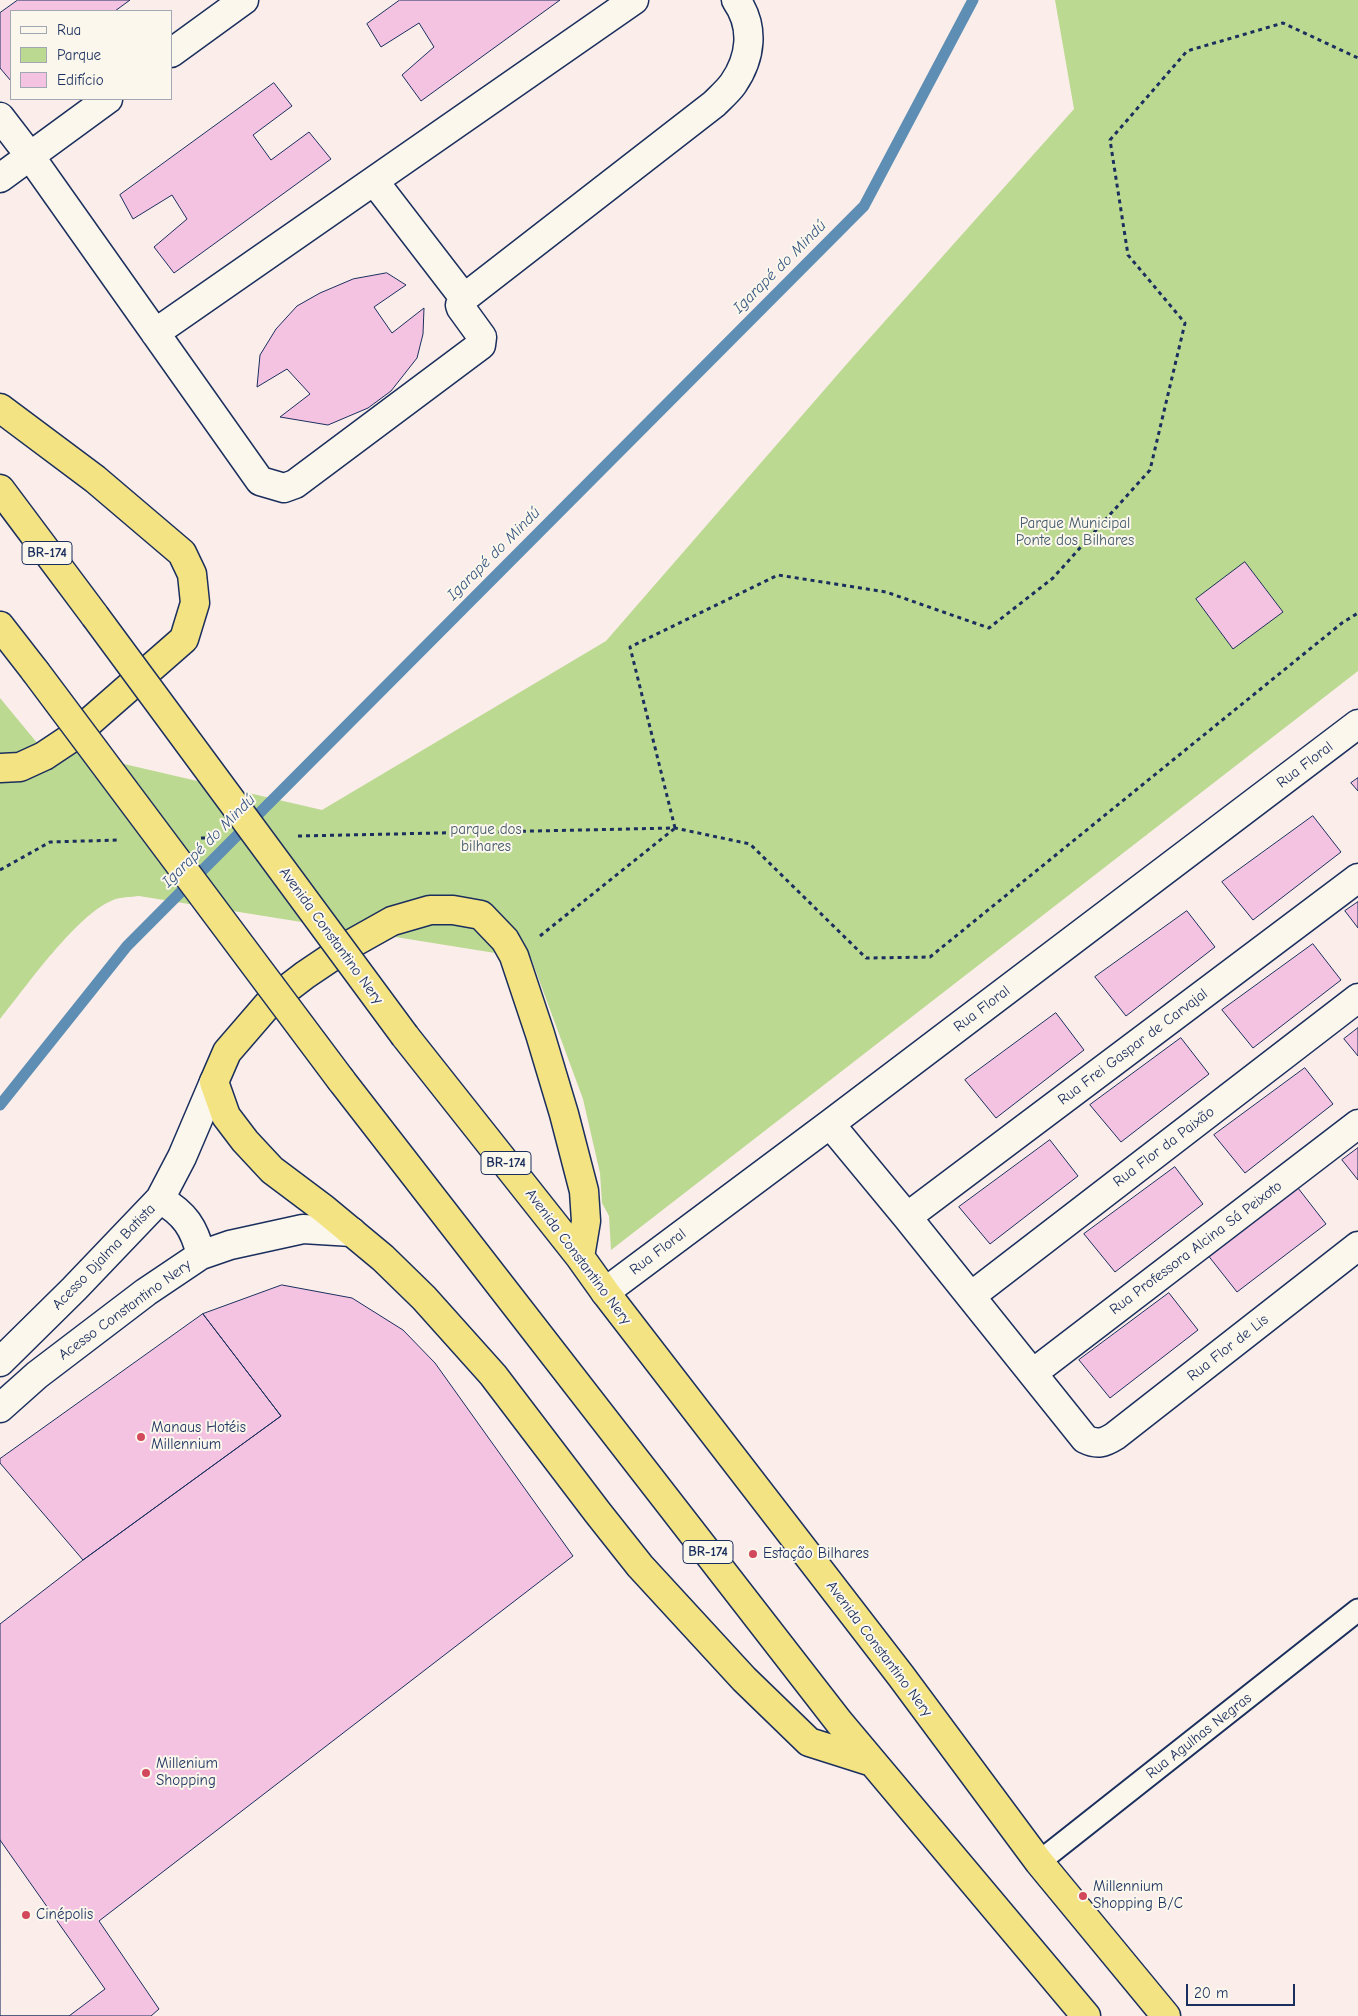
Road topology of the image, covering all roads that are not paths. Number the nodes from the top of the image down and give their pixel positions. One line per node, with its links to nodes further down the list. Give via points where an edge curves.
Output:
1 (244, 0): 4 (street)
2 (634, 0): 9 (street)
3 (736, 0): 10 (street, via 750,34 746,59 733,85 714,104)
4 (172, 52)
5 (107, 100): 7 (street)
6 (0, 117): 7 (street)
7 (30, 156): 8 (street); 11 (street)
8 (0, 178)
9 (374, 181): 10 (street); 11 (street)
10 (464, 298): 11 (street, via 461,308 482,337 481,345 295,484 284,488 260,482)
11 (155, 333)
12 (0, 408): 16 (highway, via 95,479 182,553 192,574 196,603 184,639 71,738 20,767)
13 (0, 489): 27 (highway, Avenida Constantino Nery / BR-174, bridge, via 405,1036)
14 (0, 626): 34 (highway, BR-174, bridge, via 341,1080)
15 (1358, 724): 20 (street, Rua Floral)
16 (0, 768)
17 (1358, 878): 23 (street, Rua Frei Gaspar de Carvajal)
18 (1358, 998): 29 (street, Rua Flor da Paixão)
19 (214, 1082): 22 (street, Acesso Djalma Batista); 24 (highway, via 226,1116 244,1141 272,1170); 27 (highway, via 227,1052 271,1001 351,944 392,921 430,910 482,914 505,940 514,956 562,1105 584,1191 586,1221)
20 (830, 1124): 23 (street); 28 (street, Rua Floral)
21 (1358, 1124): 31 (street, Rua Professora Alcina Sá Peixoto)
22 (160, 1199): 26 (street, via 176,1208 188,1222 197,1238); 30 (street, Acesso Djalma Batista)
23 (907, 1217): 29 (street)
24 (352, 1232): 26 (street, Acesso Constantino Nery, via 303,1229 230,1245); 34 (highway, via 424,1298 493,1375 640,1566 744,1678 809,1742)
25 (1358, 1246): 31 (street, Rua Flor de Lis, via 1105,1442 1094,1444 1085,1439)
26 (201, 1255): 32 (street, Acesso Constantino Nery, via 146,1292 37,1375)
27 (580, 1257): 28 (highway, Avenida Constantino Nery / BR-174)
28 (605, 1292): 35 (highway, Avenida Constantino Nery / BR-174, via 901,1676)
29 (970, 1296): 31 (street)
30 (0, 1362)
31 (1033, 1373)
32 (0, 1408)
33 (1358, 1610): 35 (lane, Rua Agulhas Negras)
34 (872, 1762): 36 (highway, BR-174)
35 (1039, 1862): 37 (highway, Avenida Constantino Nery / BR-174)
36 (1086, 2016)
37 (1166, 2016)

